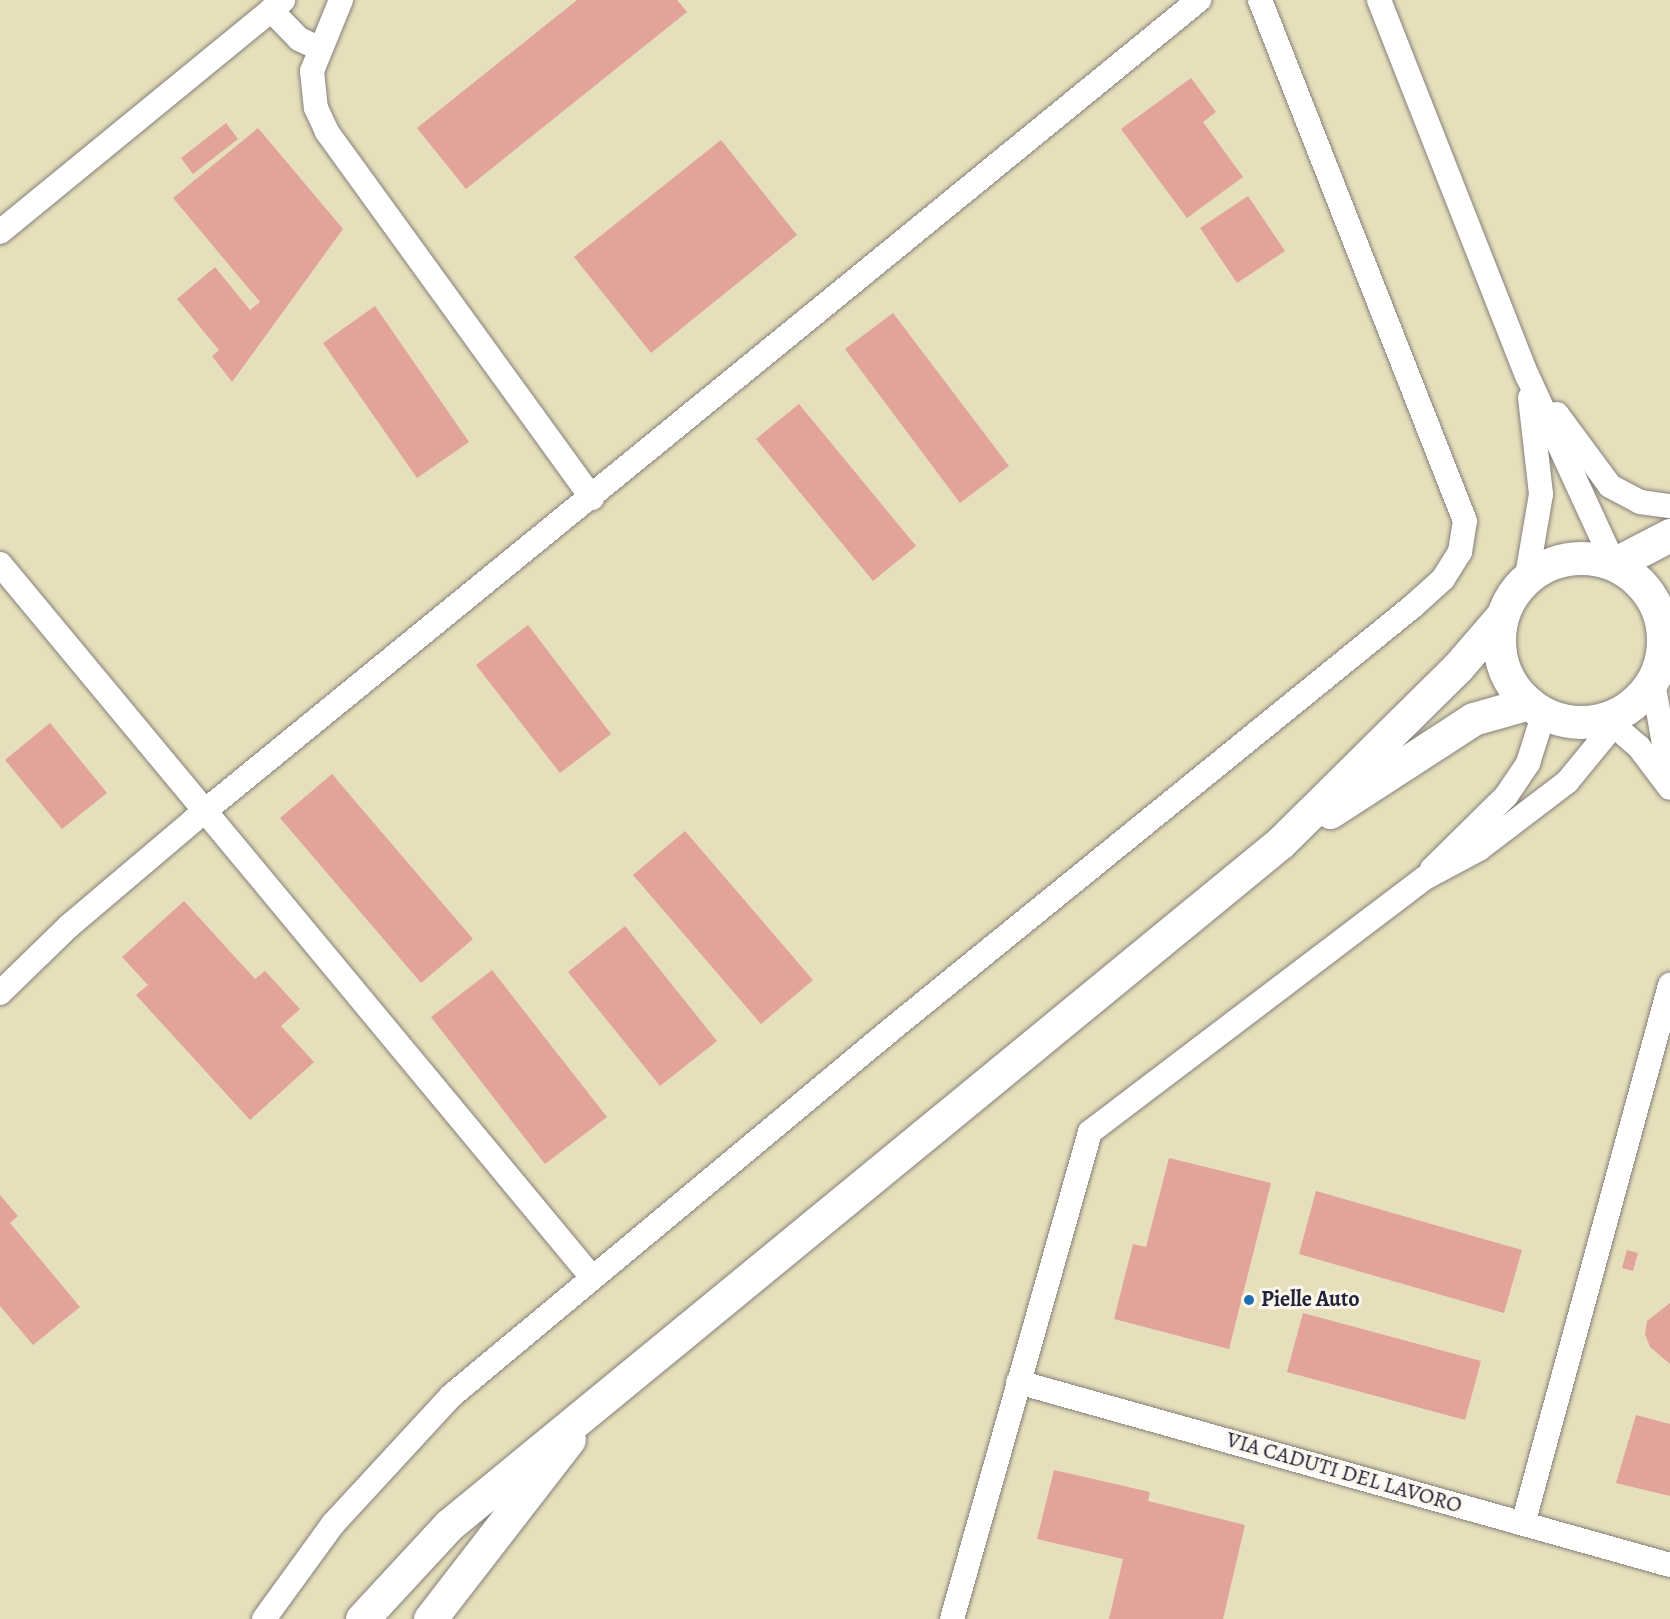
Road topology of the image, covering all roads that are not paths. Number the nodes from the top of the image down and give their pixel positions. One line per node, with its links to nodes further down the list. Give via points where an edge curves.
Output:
1 (341, 0): 6 (street)
2 (1199, 0): 9 (street)
3 (1260, 0): 26 (street, via 1465,521 1460,552 1443,579 1412,607)
4 (1379, 0): 8 (street)
5 (277, 5): 6 (street, via 299,39); 7 (street)
6 (318, 48): 9 (street, via 312,85 327,132)
7 (0, 232)
8 (1527, 375): 10 (street, via 1610,486 1640,502); 13 (street); 14 (street, via 1541,494)
9 (592, 498): 21 (street)
10 (1670, 506)
11 (1670, 535): 13 (main road)
12 (0, 564): 21 (street)
13 (1614, 564): 14 (main road, via 1569,558); 16 (main road, via 1648,590)
14 (1527, 576): 15 (main road)
15 (1502, 616): 18 (main road, via 1502,664); 22 (main road, via 1458,667)
16 (1667, 633): 17 (main road)
17 (1636, 703): 18 (main road, via 1569,722); 19 (street); 20 (street, via 1639,747); 23 (street, via 1567,782 1479,849)
18 (1536, 708): 22 (main road, via 1473,719); 23 (street, via 1528,763 1506,796)
19 (1670, 778)
20 (1670, 788)
21 (205, 811): 25 (street, via 69,926); 26 (street)
22 (1280, 843): 28 (main road, via 909,1152)
23 (1425, 878): 27 (street, via 1090,1132)
24 (1670, 986): 29 (street)
25 (0, 993)
26 (591, 1276): 31 (street, via 451,1396 380,1469)
27 (1018, 1382): 29 (street, VIA CADUTI DEL LAVORO); 34 (street)
28 (592, 1406): 32 (main road, via 449,1525); 33 (main road, via 540,1481)
29 (1523, 1524): 30 (street, VIA CADUTI DEL LAVORO)
30 (1670, 1566)
31 (264, 1619)
32 (362, 1619)
33 (430, 1619)
34 (952, 1619)

